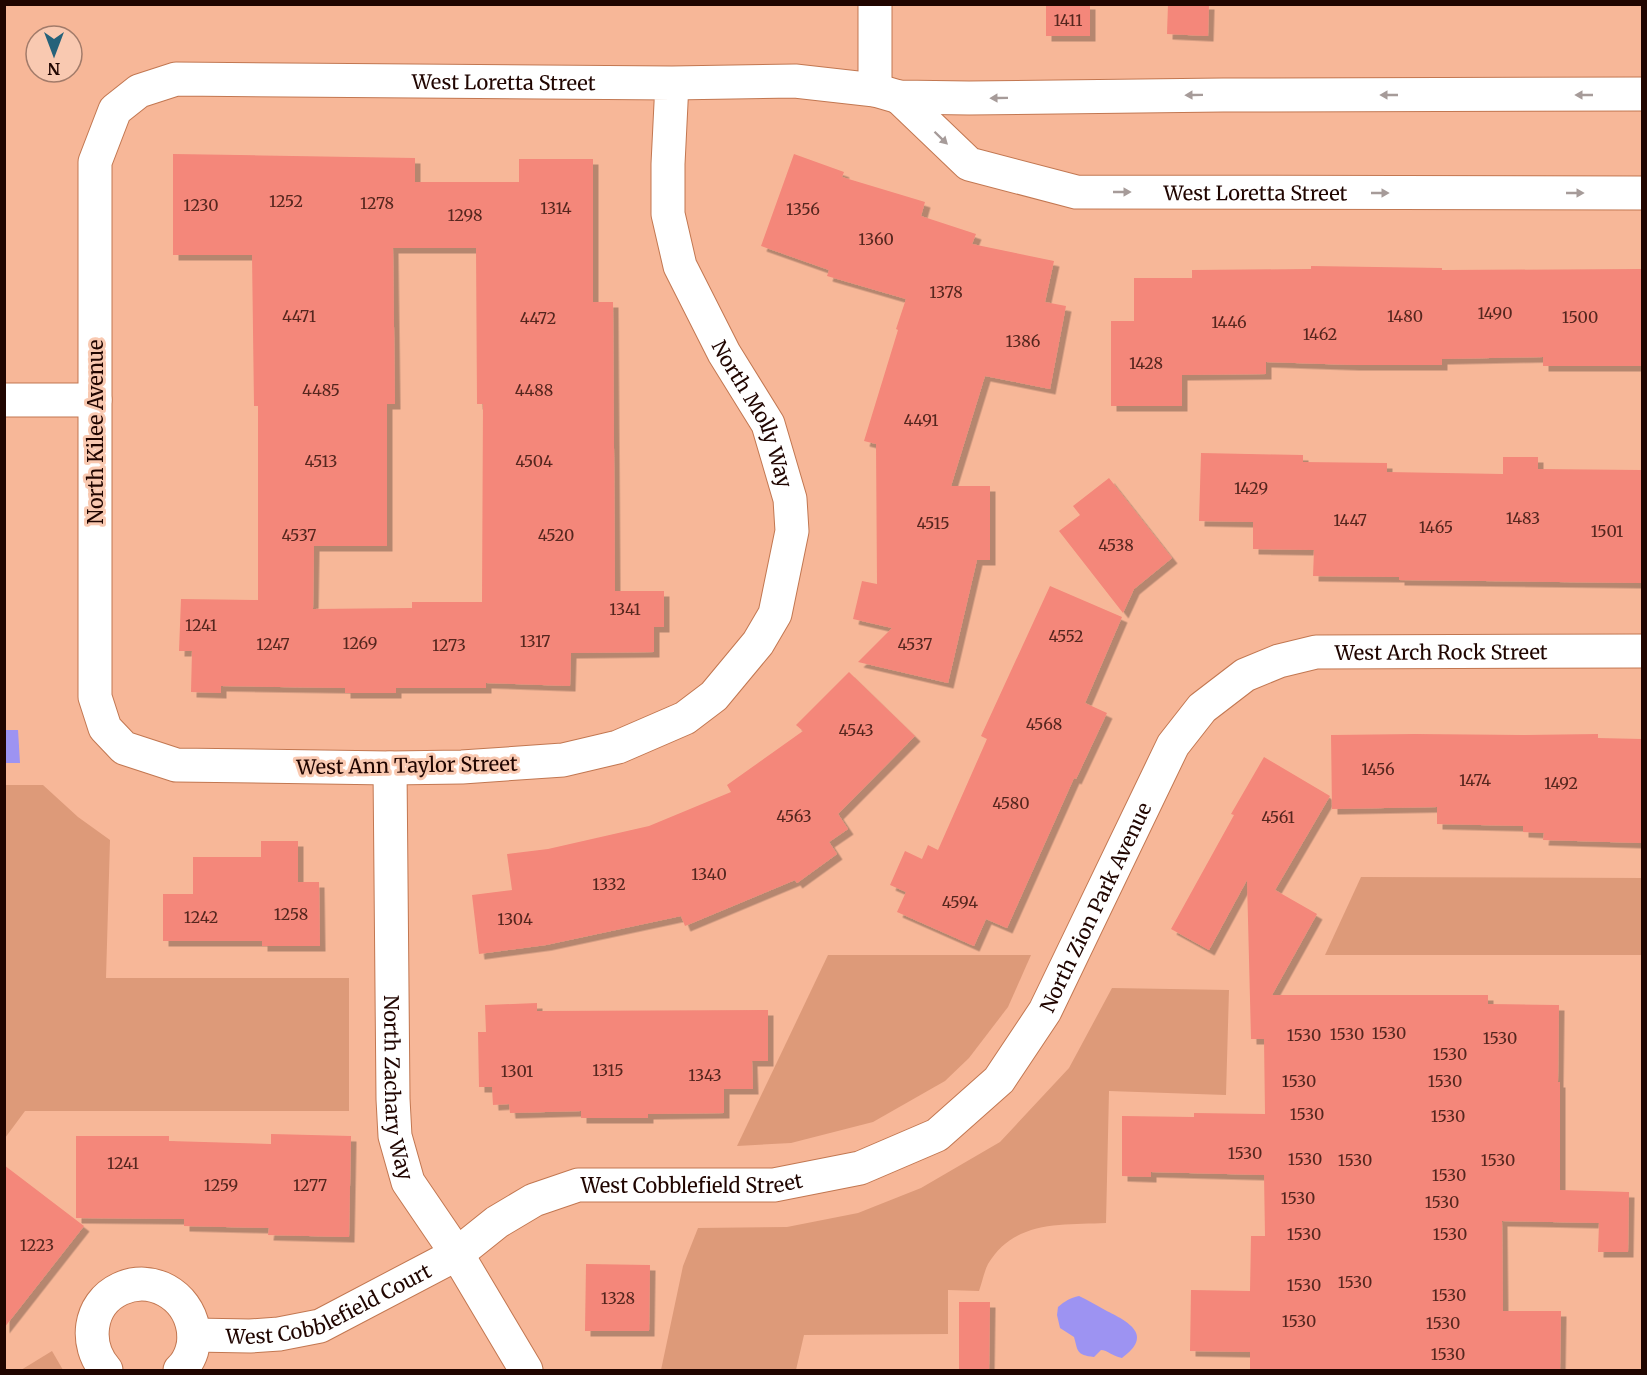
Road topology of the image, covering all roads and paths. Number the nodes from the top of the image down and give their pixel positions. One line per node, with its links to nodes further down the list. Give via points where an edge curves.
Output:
1 (875, 4): 3 (street)
2 (672, 83): 3 (street, West Loretta Street, via 795,81); 5 (street, West Loretta Street, via 176,79 139,91); 11 (street, North Molly Way, via 668,214 680,266 724,353 768,424 790,499 792,531 775,614 736,672 714,696)
3 (887, 94): 4 (street, West Loretta Street, one-way to 3); 6 (street, West Loretta Street, one-way to 6, via 969,164 1076,192)
4 (1642, 94)
5 (115, 110): 8 (street, North Kilee Avenue, via 95,162)
6 (1642, 193)
7 (4, 400): 8 (street)
8 (95, 400): 12 (street, North Kilee Avenue, via 95,697 105,728)
9 (1642, 651): 10 (street, West Arch Rock Street, via 1316,652)
10 (1245, 675): 14 (street, North Zion Park Avenue, via 1202,708 1173,745 1045,1011 999,1080)
11 (685, 718): 13 (street, West Ann Taylor Street, via 618,747 562,760)
12 (124, 748): 13 (street, West Ann Taylor Street, via 176,765)
13 (390, 768): 15 (street, North Zachary Way, via 396,1136 408,1182)
14 (937, 1135): 15 (street, West Cobblefield Street, via 860,1168 774,1185 578,1185 534,1200 497,1222)
15 (457, 1254): 16 (street, West Cobblefield Court, via 320,1326 279,1334); 19 (street, North Zachary Way)
16 (194, 1335): 17 (street, West Cobblefield Court, via 191,1317 170,1292 154,1285 136,1284 120,1289 106,1299 91,1330 92,1348); 18 (street, West Cobblefield Court, via 192,1351)
17 (106, 1371)
18 (180, 1371)
19 (526, 1371)

